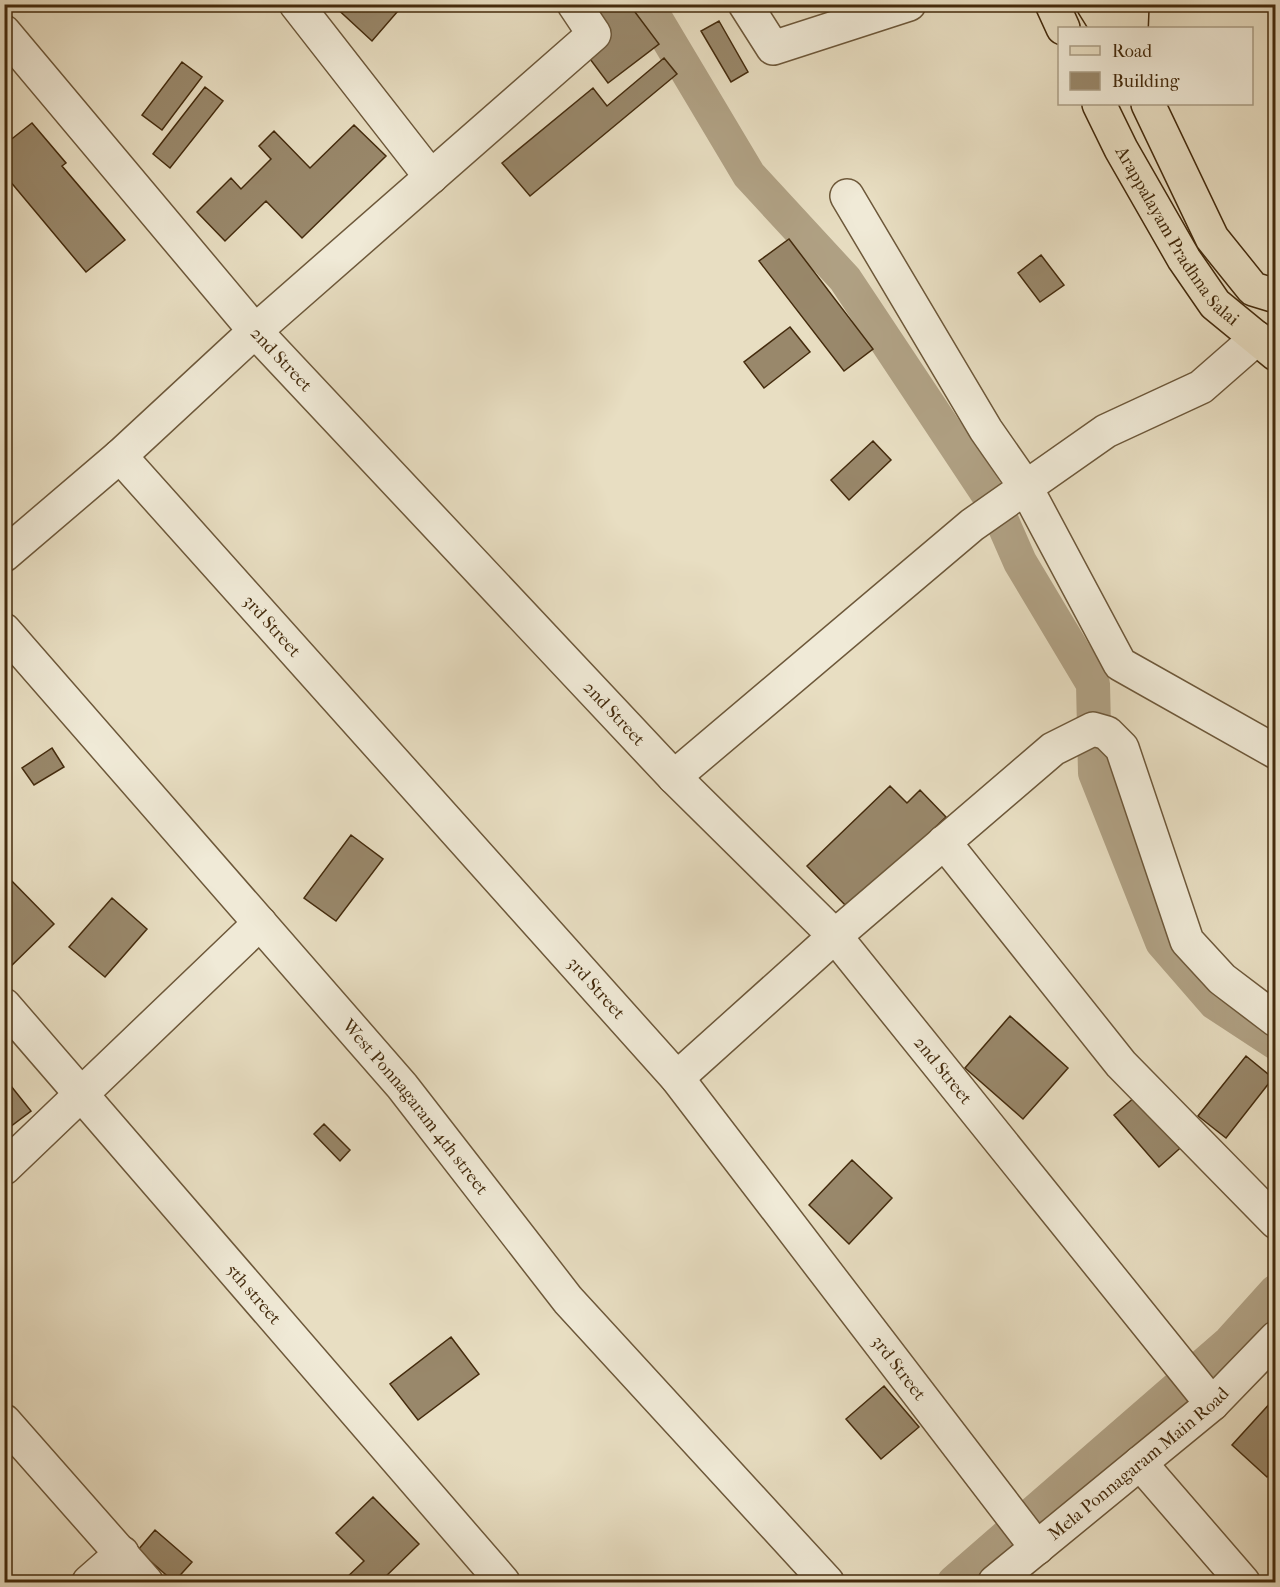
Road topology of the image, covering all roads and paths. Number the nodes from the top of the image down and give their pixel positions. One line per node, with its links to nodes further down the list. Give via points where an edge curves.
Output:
1 (297, 4): 14 (street)
2 (574, 4): 14 (street, via 594,34)
3 (746, 4): 4 (street, via 773,48)
4 (909, 4)
5 (1052, 4): 8 (main road)
6 (1093, 4): 9 (main road)
7 (1132, 4): 10 (main road)
8 (1063, 27)
9 (1107, 27)
10 (1131, 27)
11 (4, 32): 17 (street, 2nd Street)
12 (1100, 105): 18 (main road, Arappalayam Pradhna Salai, via 1184,260 1215,304)
13 (1148, 105): 16 (main road, Arappalayam Pradhna Salai, via 1212,238 1253,289)
14 (432, 177): 17 (street)
15 (847, 196): 20 (street, via 986,430)
16 (1275, 296)
17 (255, 331): 19 (street); 24 (street, 2nd Street)
18 (1266, 346): 20 (street, via 1201,387 1106,431)
19 (120, 456): 21 (street); 30 (street, 3rd Street)
20 (1018, 492): 23 (street, via 1120,663); 24 (street, via 972,525)
21 (4, 555)
22 (4, 630): 26 (street, West Ponnagaram 4th street)
23 (1275, 752)
24 (674, 777): 27 (street, 2nd Street)
25 (944, 842): 27 (street); 29 (street, via 1053,749 1100,731 1122,748 1187,941 1222,979); 33 (street, via 1121,1064)
26 (260, 923): 31 (street); 43 (street, West Ponnagaram 4th street, via 402,1086 568,1300)
27 (835, 936): 30 (street); 35 (street, 2nd Street)
28 (4, 1005): 31 (street, 5th street)
29 (1275, 1020)
30 (677, 1078): 38 (street, 3rd Street)
31 (82, 1094): 32 (street); 42 (street, 5th street)
32 (4, 1168)
33 (1275, 1222)
34 (1275, 1338): 35 (street, Mela Ponnagaram Main Road)
35 (1209, 1399): 37 (street, Mela Ponnagaram Main Road)
36 (4, 1421): 39 (street)
37 (1140, 1462): 38 (street, Mela Ponnagaram Main Road); 45 (street)
38 (1033, 1543): 44 (street, Mela Ponnagaram Main Road)
39 (122, 1553): 40 (street); 41 (street)
40 (89, 1582)
41 (146, 1582)
42 (502, 1582)
43 (827, 1582)
44 (996, 1582)
45 (1243, 1582)

